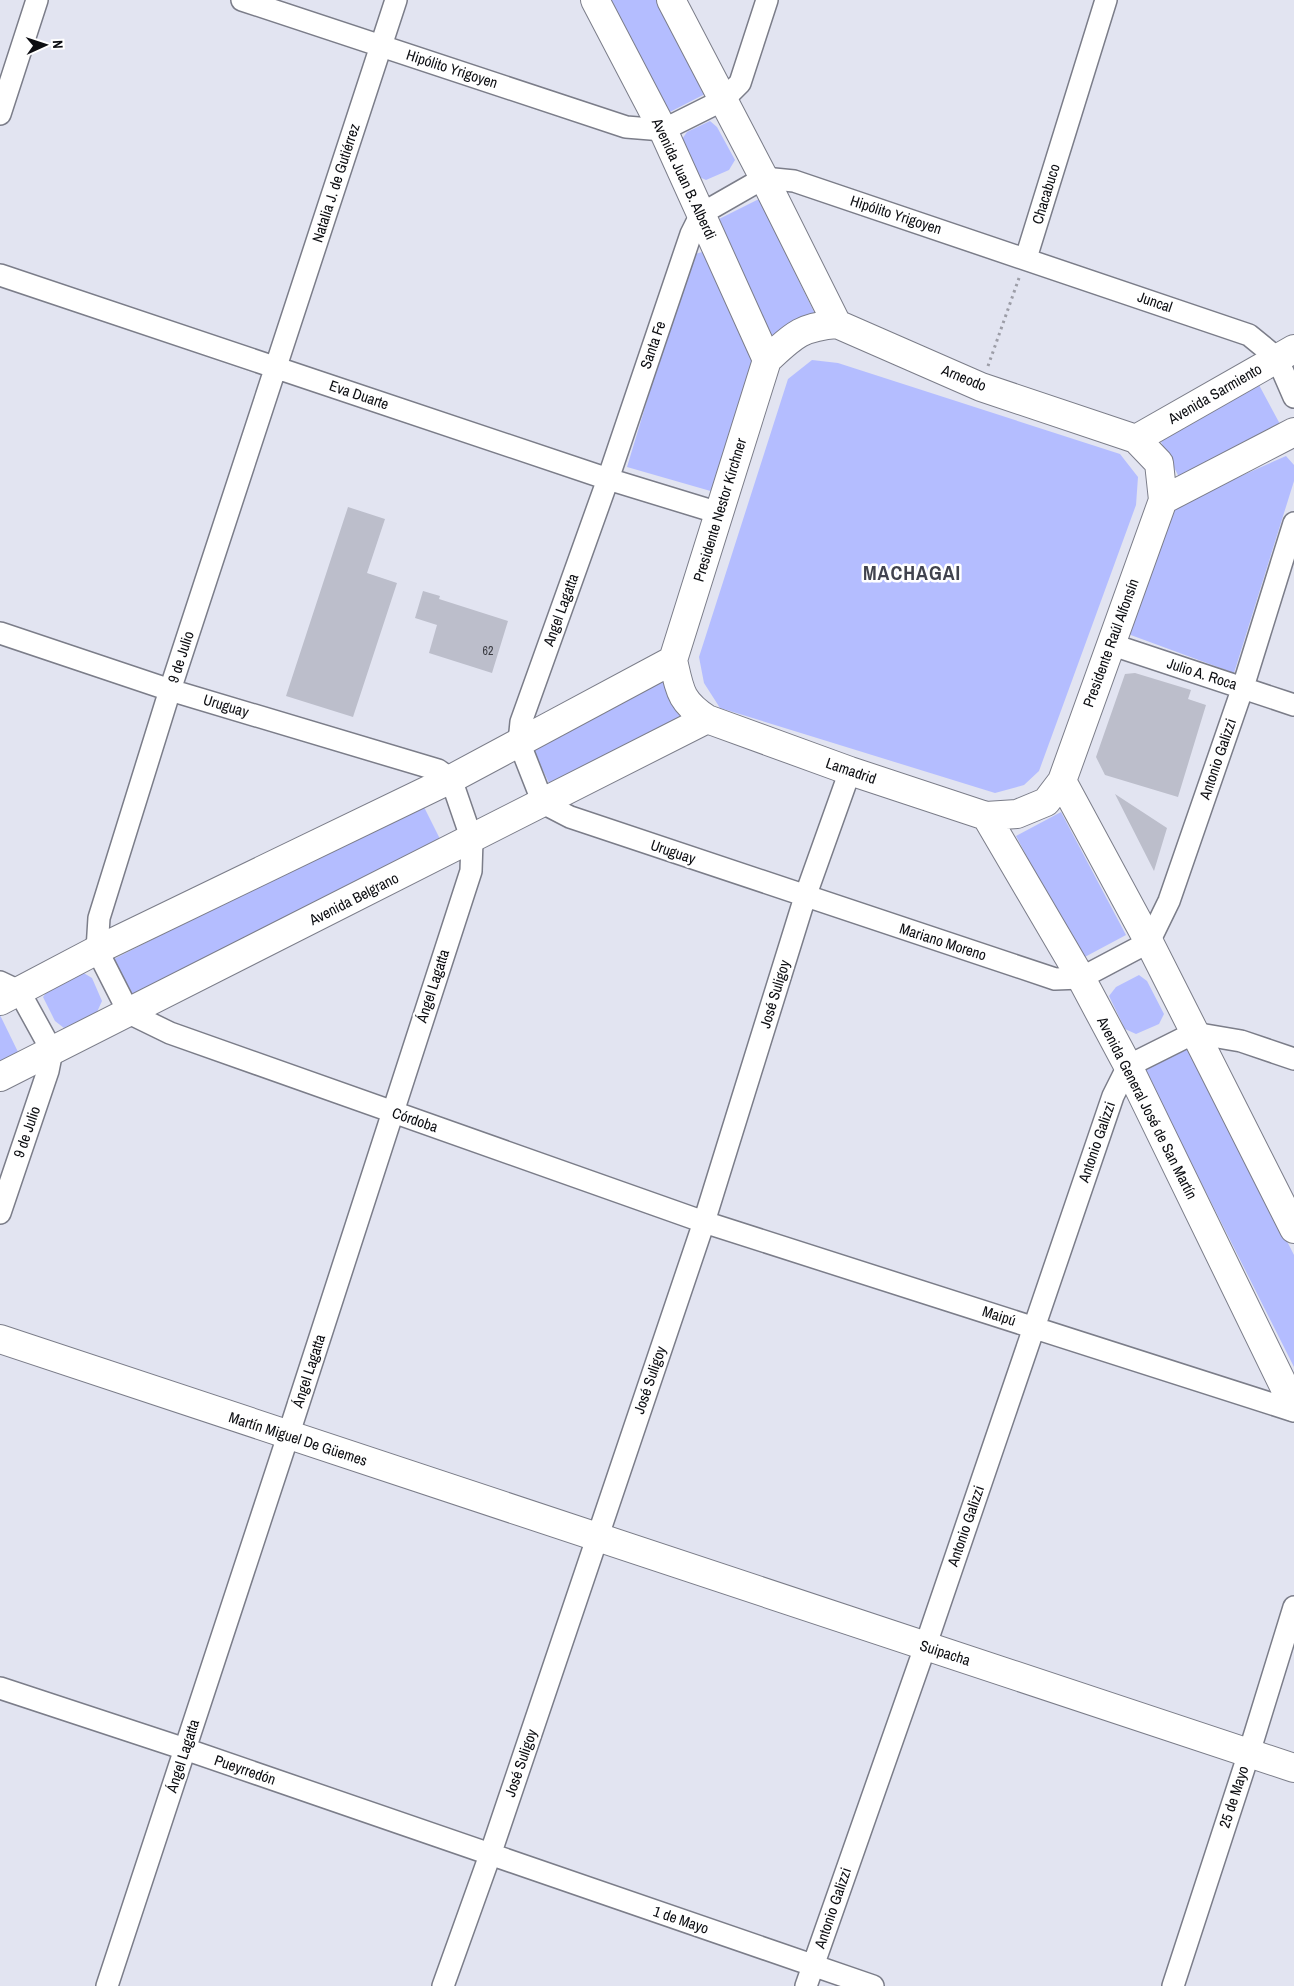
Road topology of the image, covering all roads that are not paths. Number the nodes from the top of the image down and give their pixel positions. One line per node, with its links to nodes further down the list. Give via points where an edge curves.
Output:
1 (37, 0): 10 (street)
2 (242, 0): 8 (street, Hipólito Yrigoyen)
3 (396, 0): 8 (street, Natalia J. de Gutiérrez)
4 (595, 0): 11 (street, Avenida Juan B. Alberdi)
5 (671, 0): 9 (street)
6 (767, 0): 9 (street, via 740,83)
7 (1106, 0): 14 (street, Chacabuco)
8 (381, 46): 11 (street, Hipólito Yrigoyen, via 626,127); 19 (street, Natalia J. de Gutiérrez)
9 (722, 100): 11 (street); 12 (street)
10 (0, 114)
11 (663, 130): 13 (street, Avenida Juan B. Alberdi)
12 (764, 178): 13 (street); 14 (street, Hipólito Yrigoyen, via 794,181); 16 (street)
13 (701, 214): 18 (street, Avenida Juan B. Alberdi); 23 (street, Santa Fe, via 691,234)
14 (1026, 258): 17 (street, Juncal, via 1249,335)
15 (0, 275): 19 (street, Eva Duarte)
16 (837, 324): 18 (street, Presidente Nestor Kirchner, via 816,326 793,336); 22 (street, Arneodo, via 981,387)
17 (1286, 354): 20 (street); 22 (street, Avenida Sarmiento)
18 (767, 360): 25 (street, Presidente Nestor Kirchner)
19 (276, 366): 23 (street, Eva Duarte); 31 (street, 9 de Julio)
20 (1294, 397)
21 (1294, 432): 24 (street)
22 (1136, 439): 24 (street, Presidente Raúl Alfonsín, via 1159,463)
23 (608, 478): 25 (street, Eva Duarte); 34 (street, Angel Lagatta, via 521,722)
24 (1163, 500): 28 (street, Presidente Raúl Alfonsín)
25 (719, 513): 29 (street, Presidente Nestor Kirchner)
26 (1294, 523): 30 (street, Antonio Galizzi)
27 (0, 633): 31 (street, Uruguay)
28 (1110, 644): 30 (street, Julio A. Roca); 37 (street, Presidente Raúl Alfonsín)
29 (673, 660): 33 (street, Lamadrid, via 682,695 692,709); 34 (street)
30 (1243, 687): 32 (street, Julio A. Roca); 43 (street, Antonio Galizzi, via 1169,901)
31 (170, 690): 36 (street, Uruguay, via 438,770); 44 (street, 9 de Julio, via 99,918)
32 (1294, 705)
33 (707, 719): 35 (street, Lamadrid); 38 (street, Avenida Belgrano)
34 (519, 742): 36 (street); 38 (street)
35 (850, 771): 40 (street, Lamadrid); 42 (street, José Suligoy)
36 (451, 779): 41 (street); 44 (street)
37 (1062, 781): 39 (street, Presidente Raúl Alfonsín, via 1046,802); 43 (street)
38 (543, 803): 41 (street, Avenida Belgrano); 42 (street, Uruguay, via 570,817)
39 (1031, 808): 40 (street, Lamadrid, via 1016,814)
40 (986, 816): 45 (street, Avenida General José de San Martín)
41 (472, 840): 47 (street, Avenida Belgrano); 53 (street, Ángel Lagatta, via 470,871)
42 (805, 897): 45 (street, Mariano Moreno, via 1055,979); 55 (street, José Suligoy)
43 (1149, 942): 45 (street); 48 (street)
44 (97, 950): 46 (street); 47 (street)
45 (1081, 978): 51 (street, Avenida General José de San Martín)
46 (6, 991): 49 (street)
47 (129, 1013): 49 (street, Avenida Belgrano); 53 (street, Córdoba, via 170,1033)
48 (1194, 1033): 50 (street, via 1241,1041); 51 (street); 56 (street)
49 (52, 1051): 52 (street, Avenida Belgrano); 54 (street, 9 de Julio)
50 (1294, 1059)
51 (1128, 1066): 57 (street, Antonio Galizzi, via 1113,1096); 59 (street, Avenida General José de San Martín)
52 (0, 1077)
53 (392, 1112): 55 (street, Córdoba); 60 (street, Ángel Lagatta)
54 (0, 1213)
55 (704, 1222): 57 (street, Maipú); 61 (street, José Suligoy)
56 (1294, 1229)
57 (1034, 1327): 59 (street, Maipú); 63 (street, Antonio Galizzi)
58 (0, 1339): 60 (street, Martín Miguel De Güemes)
59 (1294, 1409)
60 (288, 1436): 61 (street, Martín Miguel De Güemes); 65 (street, Ángel Lagatta)
61 (597, 1538): 63 (street, Suipacha); 68 (street, José Suligoy)
62 (1294, 1607): 66 (street, 25 de Mayo)
63 (925, 1647): 66 (street, Suipacha); 69 (street, Antonio Galizzi)
64 (0, 1688): 65 (street, Pueyrredón)
65 (185, 1749): 68 (street, Pueyrredón); 70 (street, Ángel Lagatta)
66 (1249, 1753): 67 (street, Suipacha); 74 (street, 25 de Mayo)
67 (1294, 1768)
68 (490, 1855): 69 (street, 1 de Mayo); 71 (street, José Suligoy)
69 (813, 1965): 72 (street, Antonio Galizzi); 73 (street, 1 de Mayo)
70 (107, 1986)
71 (443, 1986)
72 (806, 1986)
73 (873, 1986)
74 (1172, 1986)

